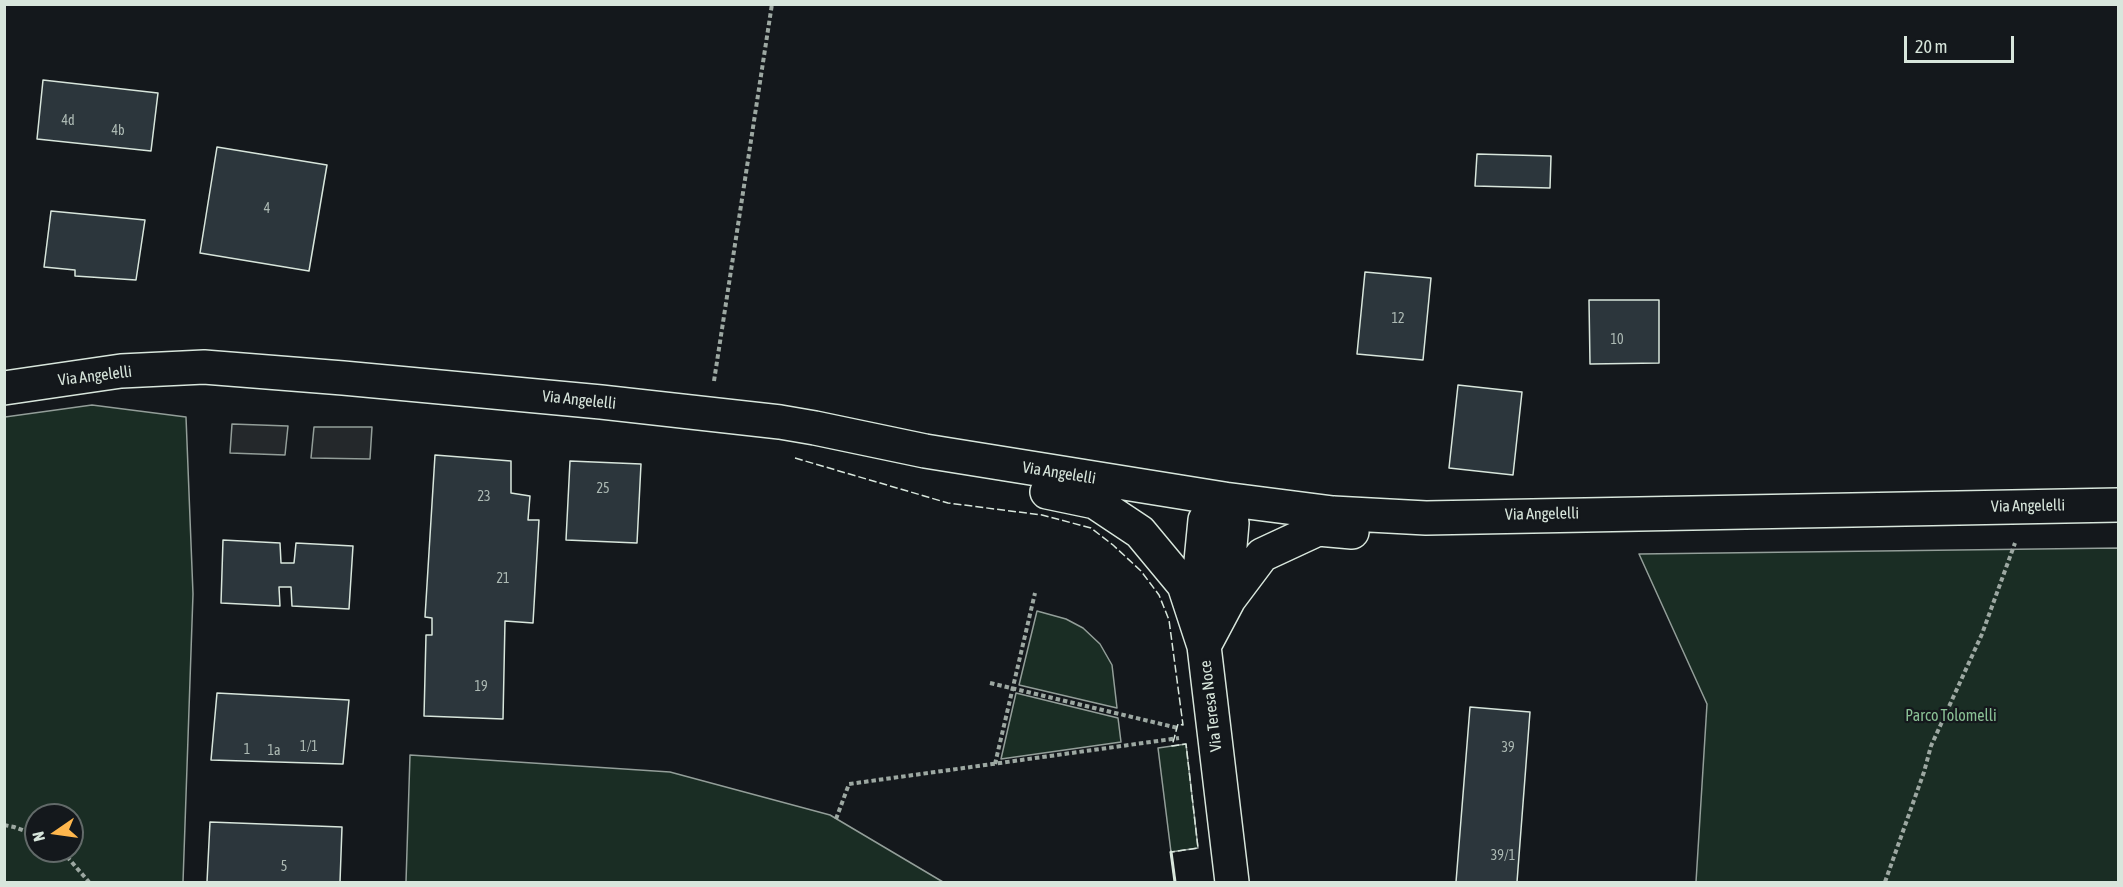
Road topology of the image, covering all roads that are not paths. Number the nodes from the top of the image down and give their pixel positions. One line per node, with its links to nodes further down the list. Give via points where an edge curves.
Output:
1 (4, 388): 2 (street, Via Angelelli, via 121,371 204,367 710,414)
2 (815, 428): 3 (street, Via Angelelli, via 925,451); 6 (street, via 885,457 958,479 1095,502 1140,532)
3 (1224, 499): 5 (street, Via Angelelli, via 1333,513 1426,518); 6 (street, via 1232,524 1230,546 1220,583)
4 (2118, 505): 5 (street, Via Angelelli)
5 (1509, 515): 6 (street, Via Teresa Noce, via 1492,526 1438,534 1318,529 1262,555 1229,599)
6 (1206, 610): 7 (street, Via Teresa Noce, via 1204,645)
7 (1232, 882)

